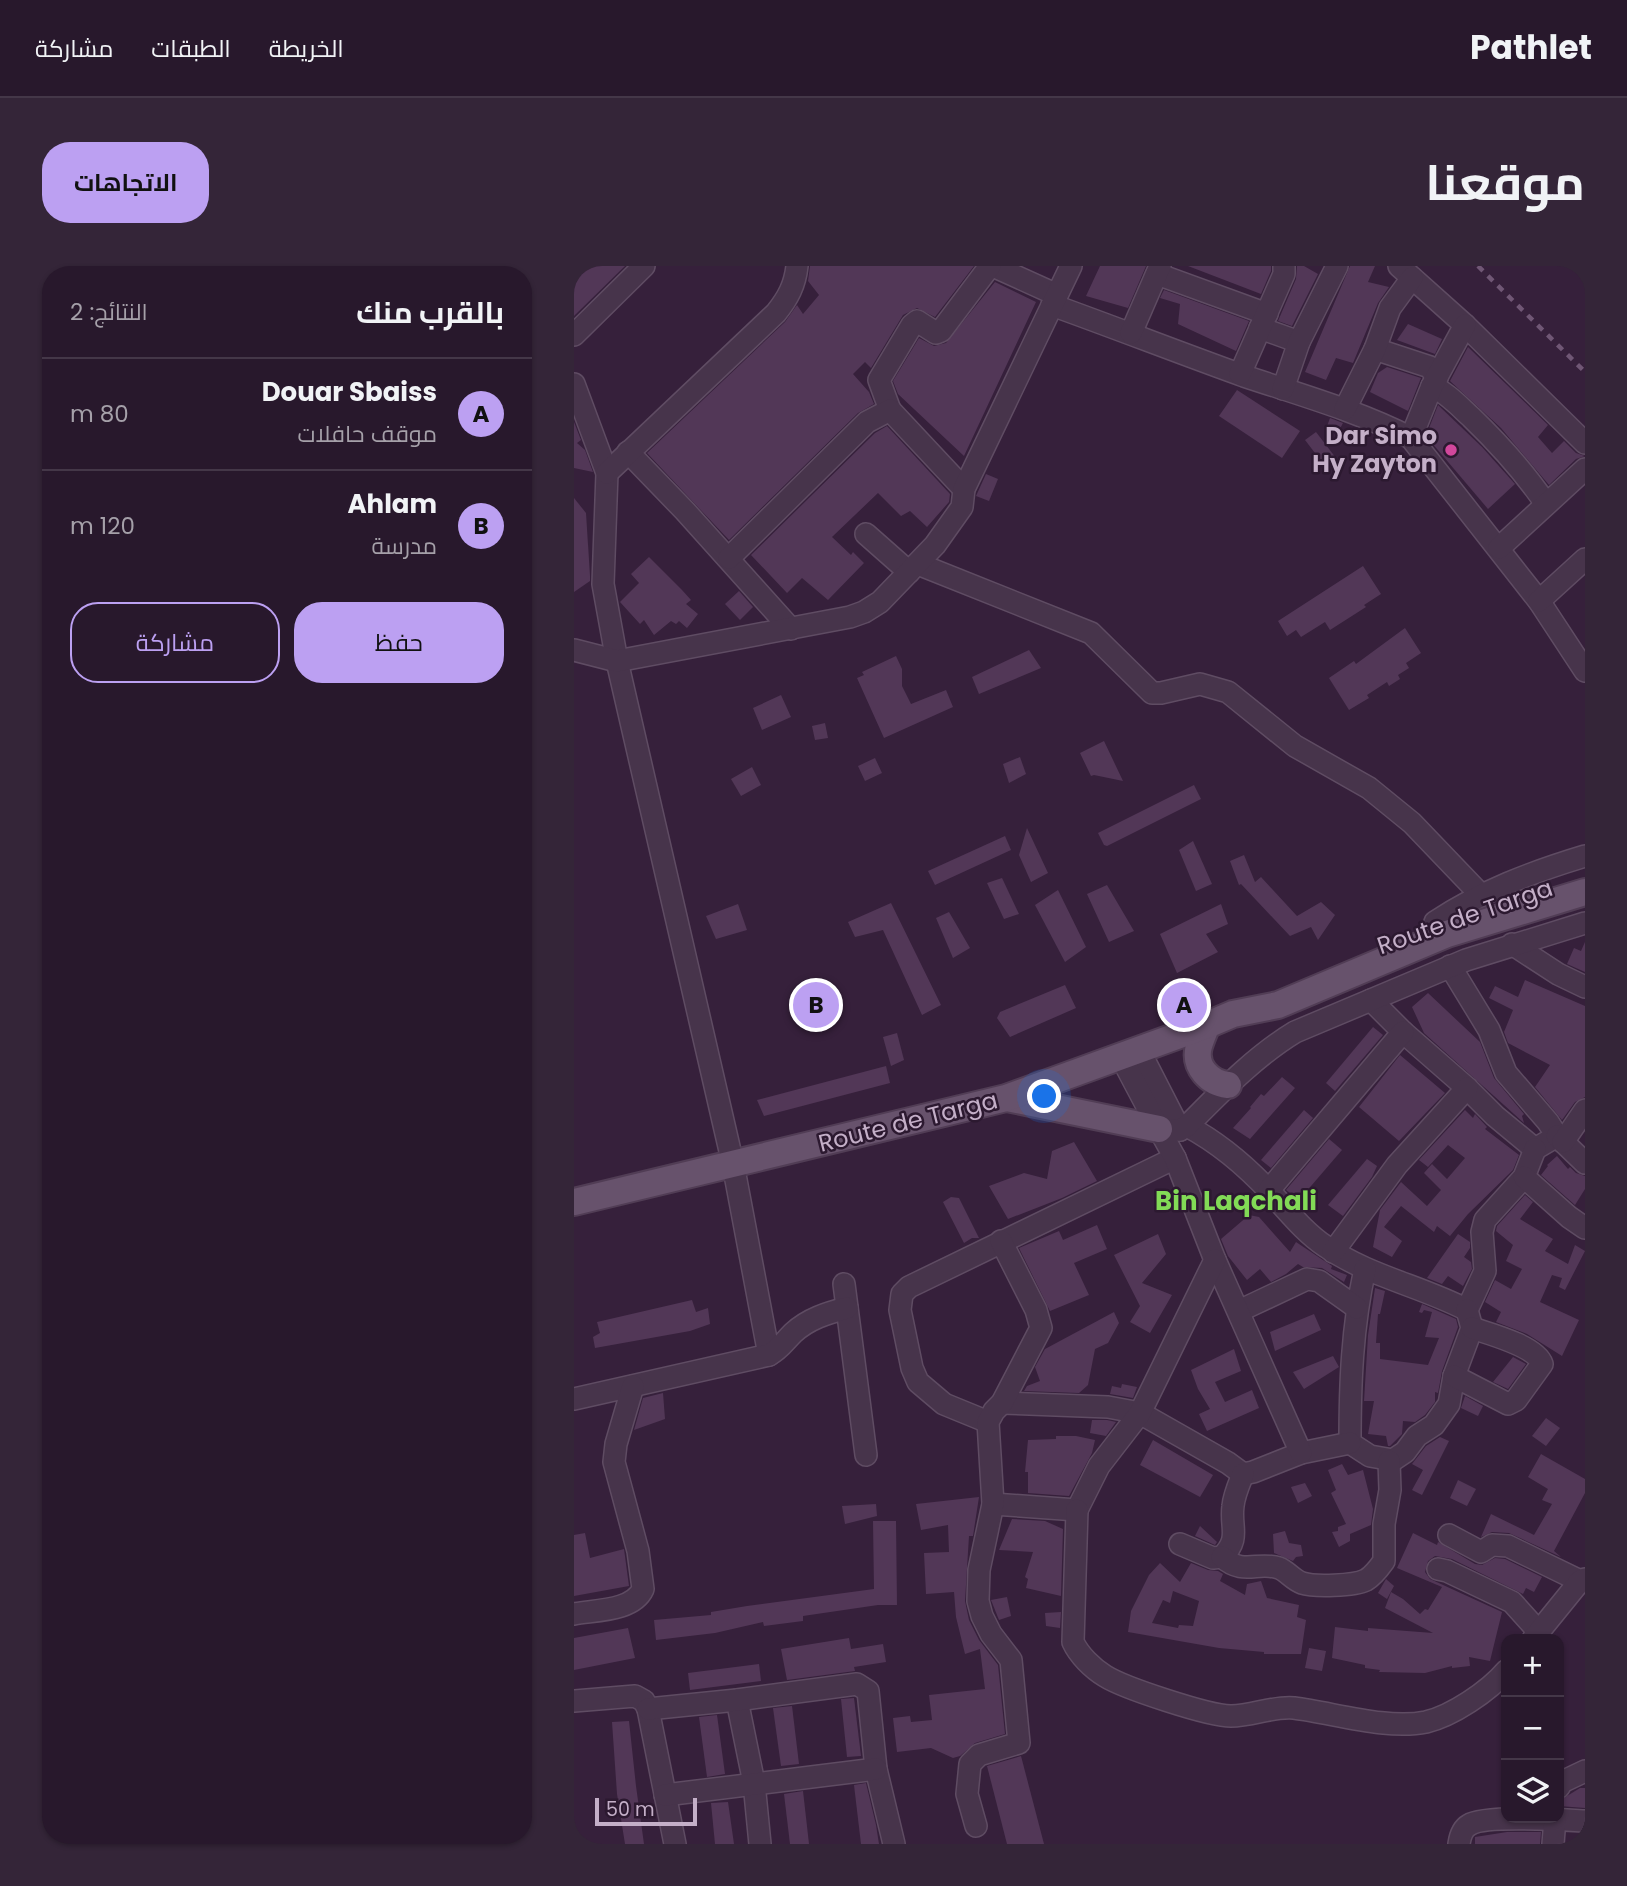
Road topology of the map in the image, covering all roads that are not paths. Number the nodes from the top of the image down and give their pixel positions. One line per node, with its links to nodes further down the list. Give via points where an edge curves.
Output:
1 (644, 266): 13 (street)
2 (797, 266): 24 (street, via 788,298 776,313)
3 (991, 266): 9 (street); 21 (street, via 941,331 936,333 917,321 912,326 879,380)
4 (1071, 266): 9 (street)
5 (1284, 266): 10 (street)
6 (1337, 266): 14 (street)
7 (1159, 270): 10 (street); 12 (street)
8 (1406, 272): 11 (street); 15 (street)
9 (1054, 300): 12 (street); 27 (street)
10 (1264, 321): 14 (street); 16 (street)
11 (1465, 325): 17 (street); 23 (street)
12 (1131, 334): 16 (street)
13 (574, 335)
14 (1299, 342): 19 (street)
15 (1375, 349): 17 (street, via 1430,367); 20 (street)
16 (1240, 374): 19 (street)
17 (1435, 382): 22 (street); 28 (street, via 1505,450)
18 (574, 384): 26 (street)
19 (1283, 389): 20 (street)
20 (1345, 409): 22 (street)
21 (890, 410): 27 (street); 31 (street, via 867,422)
22 (1410, 438): 30 (street)
23 (1585, 443)
24 (628, 452): 26 (street); 31 (street)
25 (1585, 469): 28 (street)
26 (607, 473): 37 (street, via 603,584)
27 (964, 489): 33 (street, via 962,507)
28 (1546, 504): 30 (street)
29 (866, 534): 33 (street)
30 (1499, 548): 34 (street)
31 (729, 558): 35 (street)
32 (1585, 559): 34 (street)
33 (914, 568): 35 (street, via 864,612); 42 (street, via 1091,633 1152,693 1200,684 1228,692 1295,746 1380,797 1412,823)
34 (1539, 601): 38 (street)
35 (791, 629): 37 (street)
36 (574, 650): 37 (street)
37 (619, 671): 62 (street)
38 (1585, 671)
39 (1585, 856): 42 (street)
40 (1585, 877): 43 (main road, Route de Targa)
41 (1585, 892): 49 (main road, Route de Targa, via 1447,934 1270,1007)
42 (1481, 895): 43 (street)
43 (1435, 922): 49 (main road, Route de Targa, via 1262,992)
44 (1585, 923): 45 (street)
45 (1512, 944): 46 (street); 47 (street)
46 (1450, 966): 48 (street); 58 (street, via 1489,1030 1506,1073)
47 (1585, 987)
48 (1371, 1000): 51 (street); 53 (street, via 1295,1032)
49 (1233, 1014): 50 (main road, Route de Targa)
50 (1207, 1025): 52 (main road, Route de Targa); 53 (main road, via 1198,1061 1205,1075)
51 (1403, 1032): 54 (street); 64 (street)
52 (1130, 1053): 55 (main road, Route de Targa); 57 (street)
53 (1228, 1085): 57 (street)
54 (1467, 1088): 59 (street); 68 (street, via 1397,1166)
55 (1006, 1098): 57 (main road); 62 (main road, Route de Targa)
56 (1585, 1110): 58 (street)
57 (1175, 1128): 60 (street); 64 (street, via 1210,1138)
58 (1560, 1139): 59 (street); 61 (street)
59 (1535, 1149): 63 (street)
60 (1175, 1158): 67 (street); 69 (street)
61 (1585, 1163)
62 (733, 1164): 65 (main road, Route de Targa); 76 (street)
63 (1524, 1177): 66 (street); 75 (street, via 1485,1220 1485,1271)
64 (1269, 1190): 68 (street, via 1312,1237)
65 (574, 1202)
66 (1585, 1228)
67 (1001, 1241): 80 (street, via 1041,1328); 82 (street, via 909,1287 901,1301 918,1381 944,1405)
68 (1334, 1252): 70 (street)
69 (1215, 1260): 74 (street); 81 (street)
70 (1365, 1269): 73 (street); 75 (street, via 1440,1296)
71 (844, 1284): 72 (street)
72 (847, 1308): 76 (street, via 813,1318); 85 (street)
73 (1357, 1308): 74 (street, via 1307,1279); 83 (street)
74 (1239, 1311): 84 (street)
75 (1470, 1319): 77 (street); 77 (street, via 1528,1350 1542,1364 1516,1400 1508,1404)
76 (769, 1355): 78 (street)
77 (1454, 1376): 86 (street, via 1449,1405 1434,1425)
78 (633, 1386): 79 (street); 95 (street, via 614,1462 638,1551 643,1589 628,1604)
79 (574, 1399)
80 (1002, 1403): 81 (street, via 1108,1407); 82 (street)
81 (1140, 1413): 87 (street); 89 (street, via 1099,1466)
82 (988, 1422): 88 (street)
83 (1350, 1443): 84 (street); 86 (street, via 1370,1456)
84 (1301, 1453): 87 (street)
85 (866, 1455)
86 (1390, 1461): 92 (street, via 1384,1561 1367,1580 1320,1586 1301,1583 1277,1568 1243,1569)
87 (1243, 1474): 92 (street, via 1232,1508 1234,1535)
88 (993, 1504): 89 (street); 111 (street, via 979,1570 978,1601 991,1634 1011,1660 1019,1743 979,1755 970,1764 967,1794)
89 (1077, 1510): 98 (street, via 1073,1642 1106,1677 1225,1716 1290,1708 1423,1722 1441,1718)
90 (1449, 1535): 94 (street, via 1480,1552 1492,1545 1508,1546)
91 (1180, 1544): 92 (street)
92 (1222, 1558)
93 (1438, 1569): 96 (street, via 1512,1602)
94 (1582, 1580): 97 (street)
95 (574, 1614)
96 (1535, 1634)
97 (1537, 1634)
98 (1501, 1677)
99 (737, 1700): 101 (street); 102 (street, via 857,1684 864,1687 868,1690); 105 (street)
100 (574, 1701): 101 (street, via 635,1696)
101 (648, 1709): 106 (street)
102 (876, 1769): 105 (street); 114 (street)
103 (1585, 1771): 104 (street)
104 (1564, 1781)
105 (754, 1783): 106 (street); 113 (street)
106 (665, 1795): 112 (street)
107 (1501, 1820): 115 (street, via 1472,1824 1460,1835)
108 (1564, 1820): 109 (street)
109 (1585, 1821)
110 (1555, 1823): 116 (street)
111 (976, 1826)
112 (675, 1844)
113 (760, 1844)
114 (894, 1844)
115 (1459, 1844)
116 (1553, 1844)

